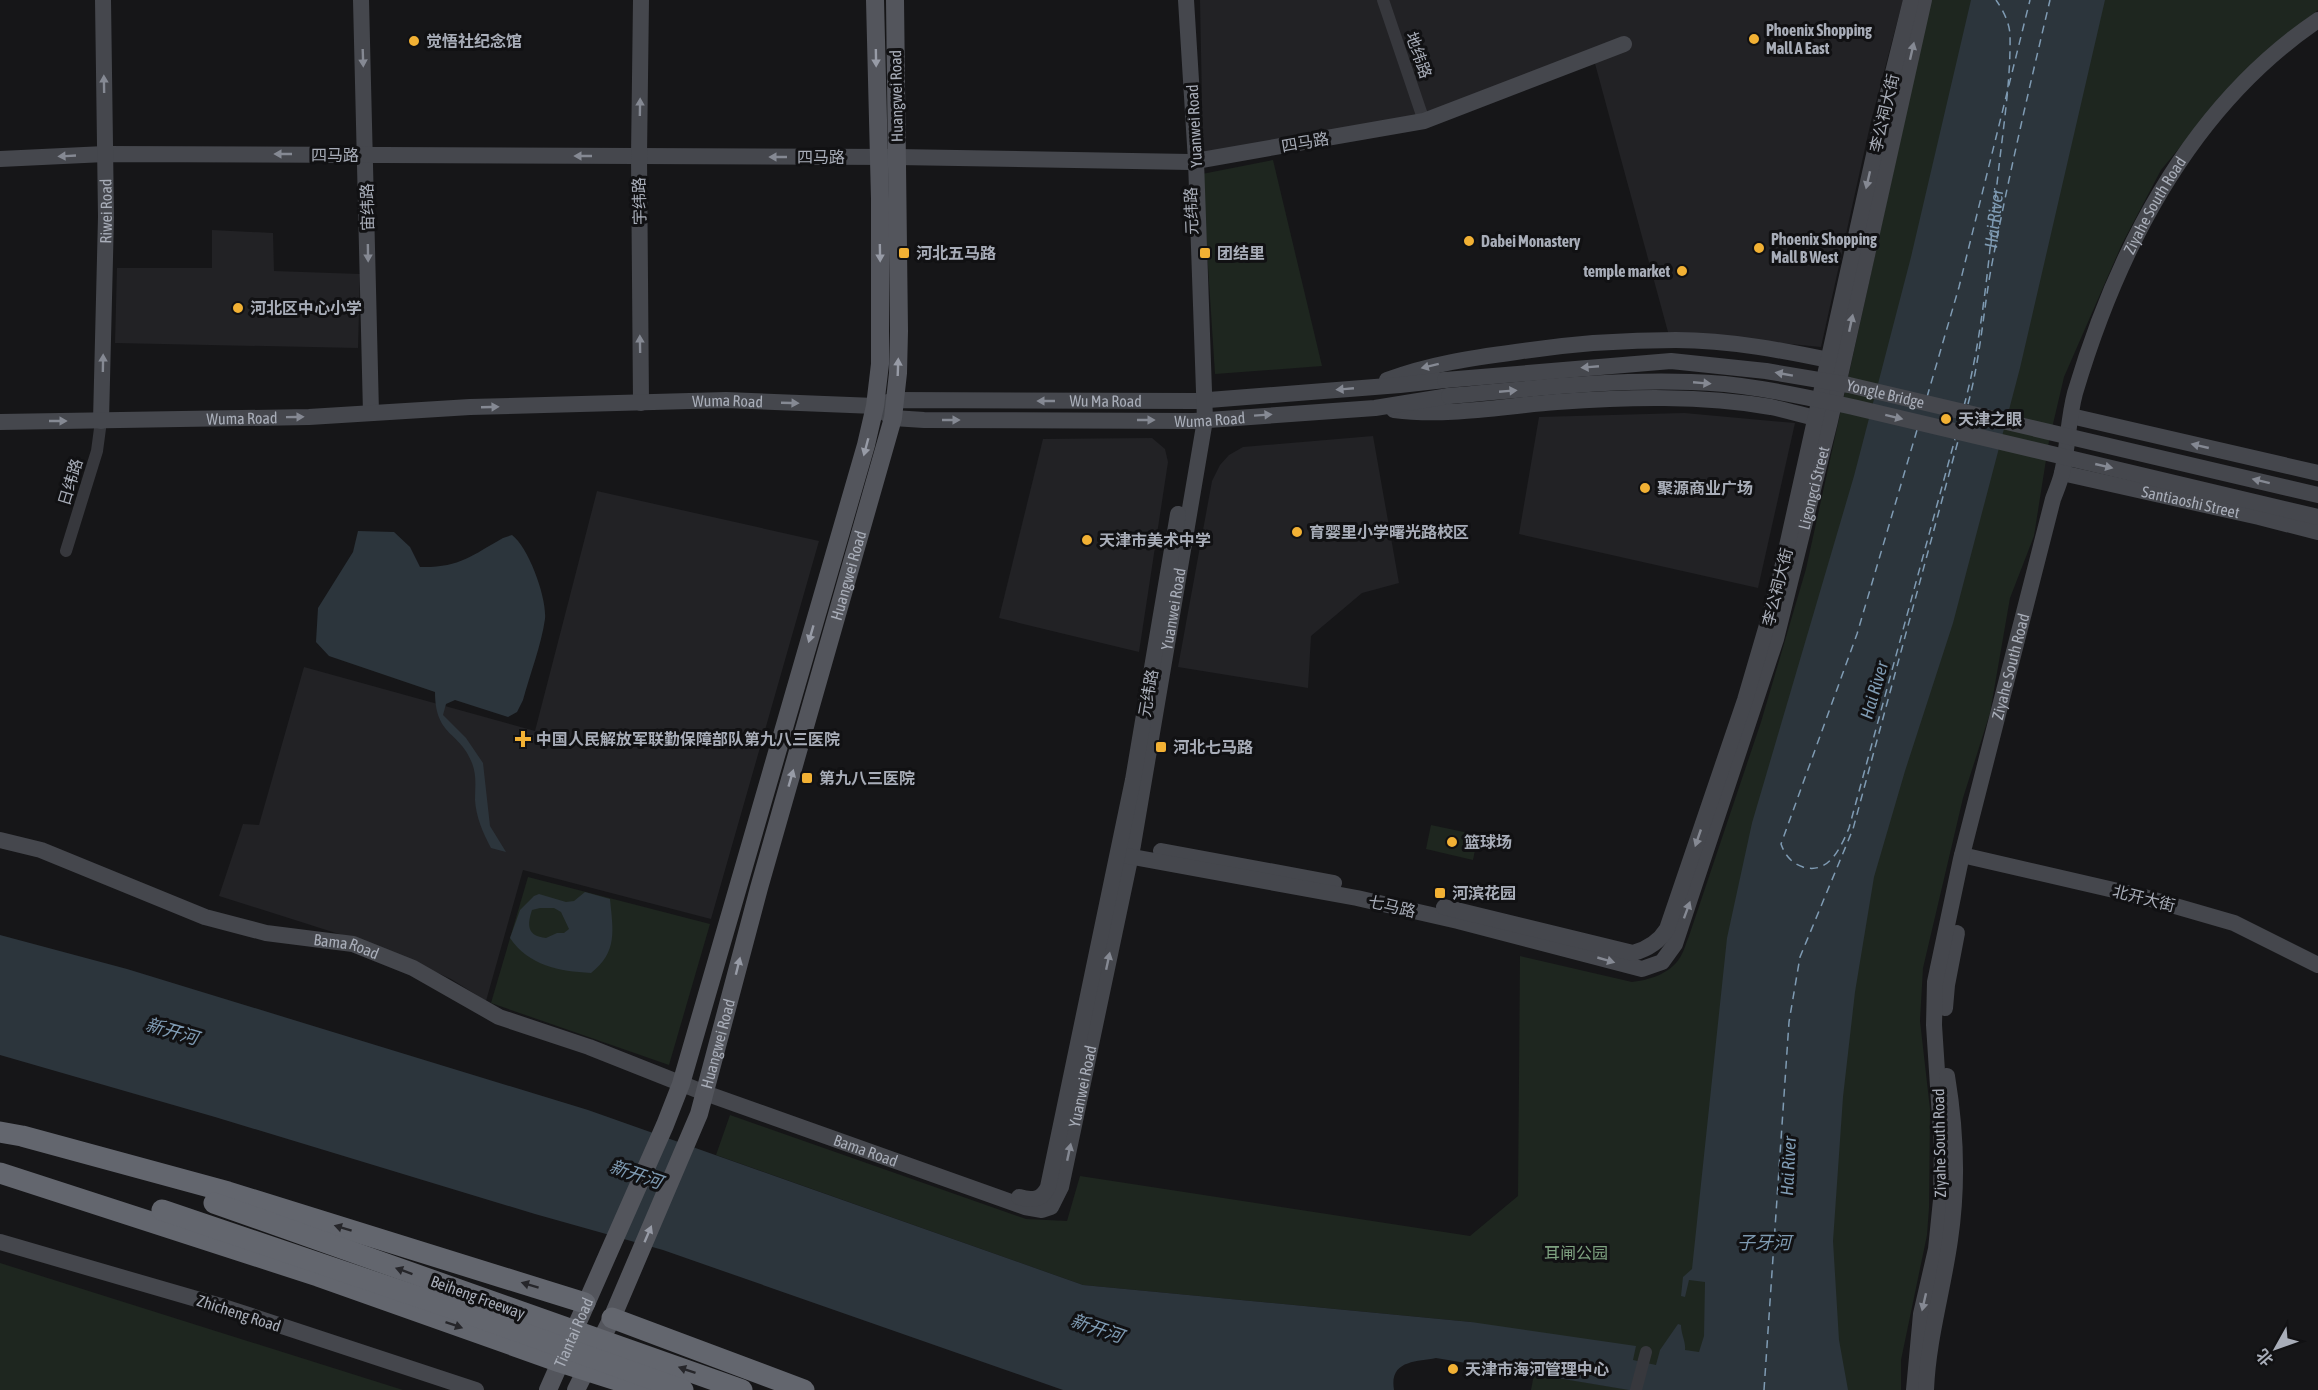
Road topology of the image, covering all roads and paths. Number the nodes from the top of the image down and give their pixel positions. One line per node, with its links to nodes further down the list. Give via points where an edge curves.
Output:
1 (103, 0): 15 (main road, Riwei Road, one-way to 1)
2 (361, 0): 16 (main road, 宙纬路, one-way to 16)
3 (641, 0): 17 (main road, 宇纬路, one-way to 3)
4 (875, 0): 18 (main road, Huangwei Road, one-way to 18)
5 (895, 0): 19 (main road, Huangwei Road)
6 (1181, 0): 21 (main road)
7 (1186, 0): 21 (main road, Yuanwei Road)
8 (1383, 0): 14 (street, 地纬路)
9 (1911, 0): 22 (main road, 李公祠大街, one-way to 22)
10 (1924, 0): 22 (main road, one-way to 10)
11 (2318, 20): 31 (main road, Ziyahe South Road, via 2263,64 2218,111 2178,163 2145,216 2094,333 2074,396)
12 (2318, 32): 31 (main road, Ziyahe South Road, via 2255,84 2206,141 2164,203 2128,275)
13 (1624, 44): 14 (main road, 四马路)
14 (1424, 121): 21 (main road, 四马路)
15 (105, 154): 16 (main road, 四马路, one-way to 15); 20 (main road, 四马路, one-way to 20); 35 (main road, Riwei Road, one-way to 15)
16 (366, 155): 17 (main road, 四马路, one-way to 16); 30 (main road, 宙纬路, one-way to 30)
17 (639, 156): 18 (main road, 四马路, one-way to 17); 27 (main road, 宇纬路, one-way to 17)
18 (878, 157): 19 (main road, 四马路); 28 (main road, Huangwei Road, one-way to 28, via 880,352)
19 (897, 157): 21 (main road, 四马路); 25 (main road, Huangwei Road, one-way to 19)
20 (0, 159)
21 (1193, 162): 26 (main road, Yuanwei Road)
22 (1835, 361): 23 (main road, one-way to 23, via 1747,345 1677,340 1549,347 1429,366); 34 (main road, 李公祠大街)
23 (1372, 386): 24 (main road, Wu Ma Road); 26 (main road, Wu Ma Road, one-way to 26)
24 (1447, 388): 29 (main road, Wuma Road); 39 (main road, Yongle Bridge, one-way to 24, bridge, via 1849,385 1766,371 1671,361); 40 (main road, Yongle Bridge, one-way to 40, bridge, via 1692,382 1755,389 1853,407)
25 (896, 400): 26 (main road, Wu Ma Road, one-way to 25); 28 (main road, Wu Ma Road); 32 (main road, Huangwei Road)
26 (1201, 400): 33 (main road, Yuanwei Road)
27 (641, 403): 28 (main road, Wuma Road, one-way to 28, via 726,400); 30 (main road, Wuma Road, one-way to 27)
28 (875, 406): 32 (main road); 49 (main road, Huangwei Road, one-way to 49, via 867,445)
29 (1375, 408): 33 (main road, Wuma Road, one-way to 29); 34 (main road, via 1449,413 1558,402 1669,398 1771,407)
30 (371, 413): 35 (main road, Wuma Road, one-way to 30)
31 (2075, 417): 37 (main road, Ziyahe South Road); 38 (main road, one-way to 31)
32 (893, 418): 33 (main road, Wuma Road, one-way to 33); 50 (main road, Huangwei Road, one-way to 32)
33 (1199, 420): 44 (main road, Yuanwei Road)
34 (1823, 420): 46 (main road, 李公祠大街, one-way to 46, via 1754,673 1667,929); 47 (main road, Ligongci Street, one-way to 34, via 1675,944 1764,679 1789,593)
35 (101, 421): 36 (main road, Wuma Road, one-way to 35); 42 (street, 日纬路, via 97,451)
36 (0, 422)
37 (2065, 474): 41 (main road, Santiaoshi Street); 45 (main road, Ziyahe South Road, via 2050,511)
38 (2318, 474)
39 (2318, 495)
40 (2318, 517)
41 (2318, 532)
42 (66, 551)
43 (0, 840): 49 (main road, Bama Road, via 41,850 205,917 266,933 353,944 413,968 499,1017)
44 (1125, 850): 46 (main road, 七马路, via 1377,892 1621,951); 47 (main road, 七马路, one-way to 47, via 1357,898 1642,969); 50 (main road, Bama Road, via 1045,1203)
45 (1967, 856): 48 (main road, 北开大街, via 2144,897 2234,923); 71 (main road, Ziyahe South Road, one-way to 71, via 1935,982 1941,1200 1936,1249 1921,1314); 72 (main road, Ziyahe South Road, via 1944,1027 1954,1116 1950,1240)
46 (1648, 948)
47 (1662, 962)
48 (2318, 965)
49 (681, 1084): 50 (main road, Bama Road); 56 (main road, Huangwei Road)
50 (706, 1089): 57 (main road, Huangwei Road, one-way to 50)
51 (0, 1132): 58 (highway, one-way to 51, via 228,1192)
52 (0, 1139): 69 (highway, Beiheng Freeway, one-way to 52, bridge, via 214,1203)
53 (0, 1163): 68 (highway, Beiheng Freeway, bridge, via 162,1210)
54 (0, 1173): 61 (highway, one-way to 61, via 318,1276)
55 (0, 1242): 64 (main road, Zhicheng Road, via 224,1307)
56 (599, 1275): 58 (main road, Tiantai Road)
57 (625, 1287): 59 (main road, Tiantai Road)
58 (585, 1303): 61 (main road, Tiantai Road)
59 (612, 1318): 62 (main road, Tiantai Road); 63 (highway)
60 (1645, 1356): 70 (street)
61 (560, 1362): 62 (highway); 65 (main road, Tiantai Road)
62 (586, 1371): 66 (main road, Tiantai Road); 67 (highway)
63 (798, 1388)
64 (476, 1390)
65 (548, 1390)
66 (576, 1390)
67 (648, 1390)
68 (683, 1390)
69 (742, 1390)
70 (1636, 1390)
71 (1914, 1390)
72 (1926, 1390)

